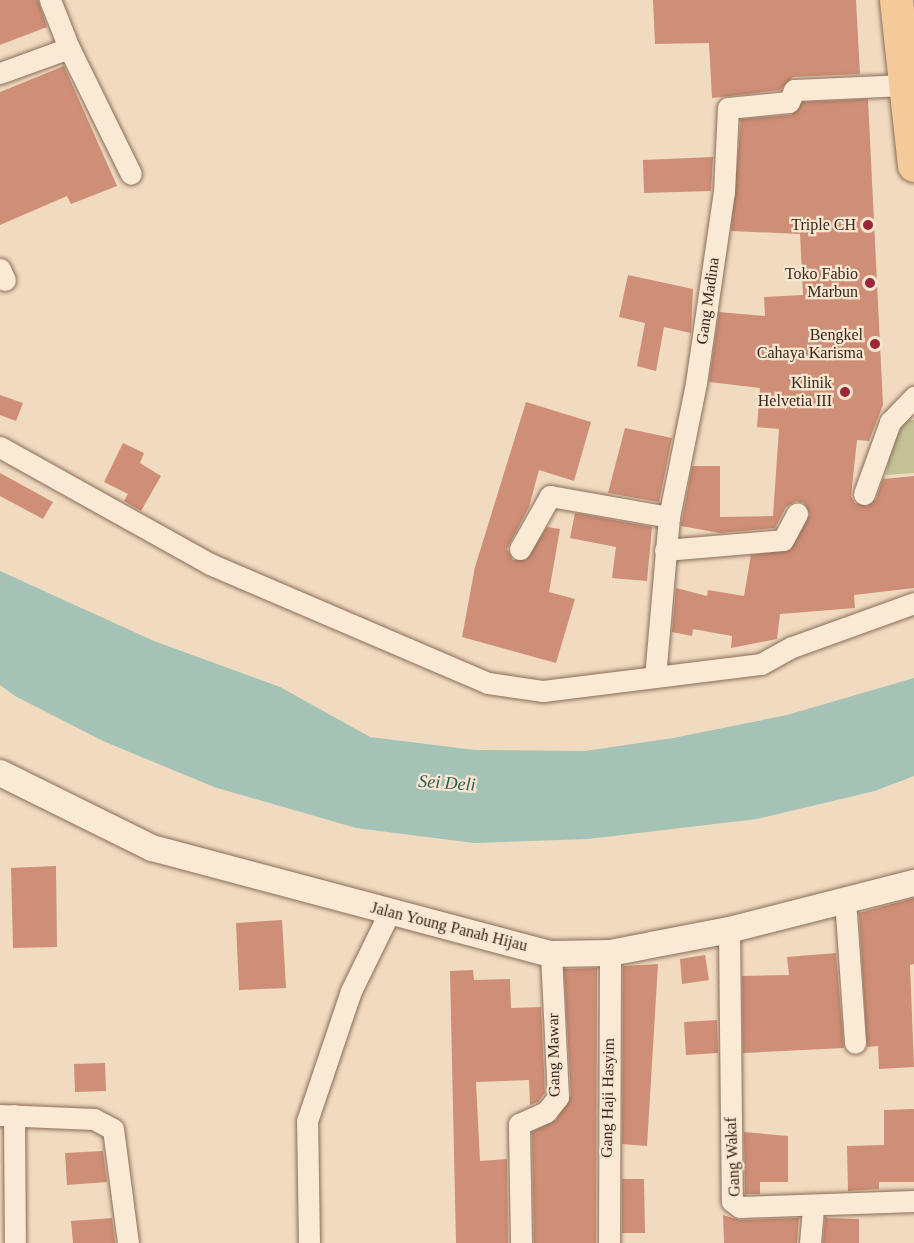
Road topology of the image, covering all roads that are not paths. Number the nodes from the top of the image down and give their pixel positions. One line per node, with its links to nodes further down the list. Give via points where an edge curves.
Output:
1 (50, 0): 3 (street)
2 (896, 0): 5 (main road)
3 (69, 48): 4 (street); 7 (street)
4 (0, 73)
5 (907, 76): 6 (main road); 12 (street, Gang Madina, via 794,90 789,102 728,108 724,192 700,361)
6 (914, 165)
7 (131, 174)
8 (914, 397): 10 (street, via 890,422)
9 (0, 447): 16 (street, via 210,564 488,683 543,691)
10 (864, 494)
11 (797, 514): 14 (street, via 783,540)
12 (669, 518): 13 (street, via 550,496); 14 (street, Gang Madina)
13 (520, 549)
14 (665, 550): 16 (street, Gang Madina)
15 (914, 603): 16 (street, via 792,647 761,664)
16 (655, 677)
17 (0, 772): 20 (street, Jalan Young Panah Hijau, via 152,848)
18 (914, 883): 19 (street, Jalan Young Panah Hijau)
19 (845, 899): 21 (street, Jalan Young Panah Hijau); 24 (street)
20 (389, 913): 23 (street, Jalan Young Panah Hijau); 30 (street, via 351,991 307,1121)
21 (729, 930): 22 (street, Jalan Young Panah Hijau); 27 (street, Gang Wakaf, via 732,1201 740,1207)
22 (610, 953): 23 (street, Jalan Young Panah Hijau); 32 (street, Gang Haji Hasyim)
23 (551, 954): 31 (street, Gang Mawar, via 558,1097 546,1112 519,1124)
24 (855, 1043)
25 (7, 1115): 28 (street); 29 (street, via 94,1119 113,1129)
26 (914, 1201): 27 (street, Gang Wakaf)
27 (813, 1205): 33 (street)
28 (15, 1243)
29 (128, 1243)
30 (309, 1243)
31 (521, 1243)
32 (609, 1243)
33 (810, 1243)

